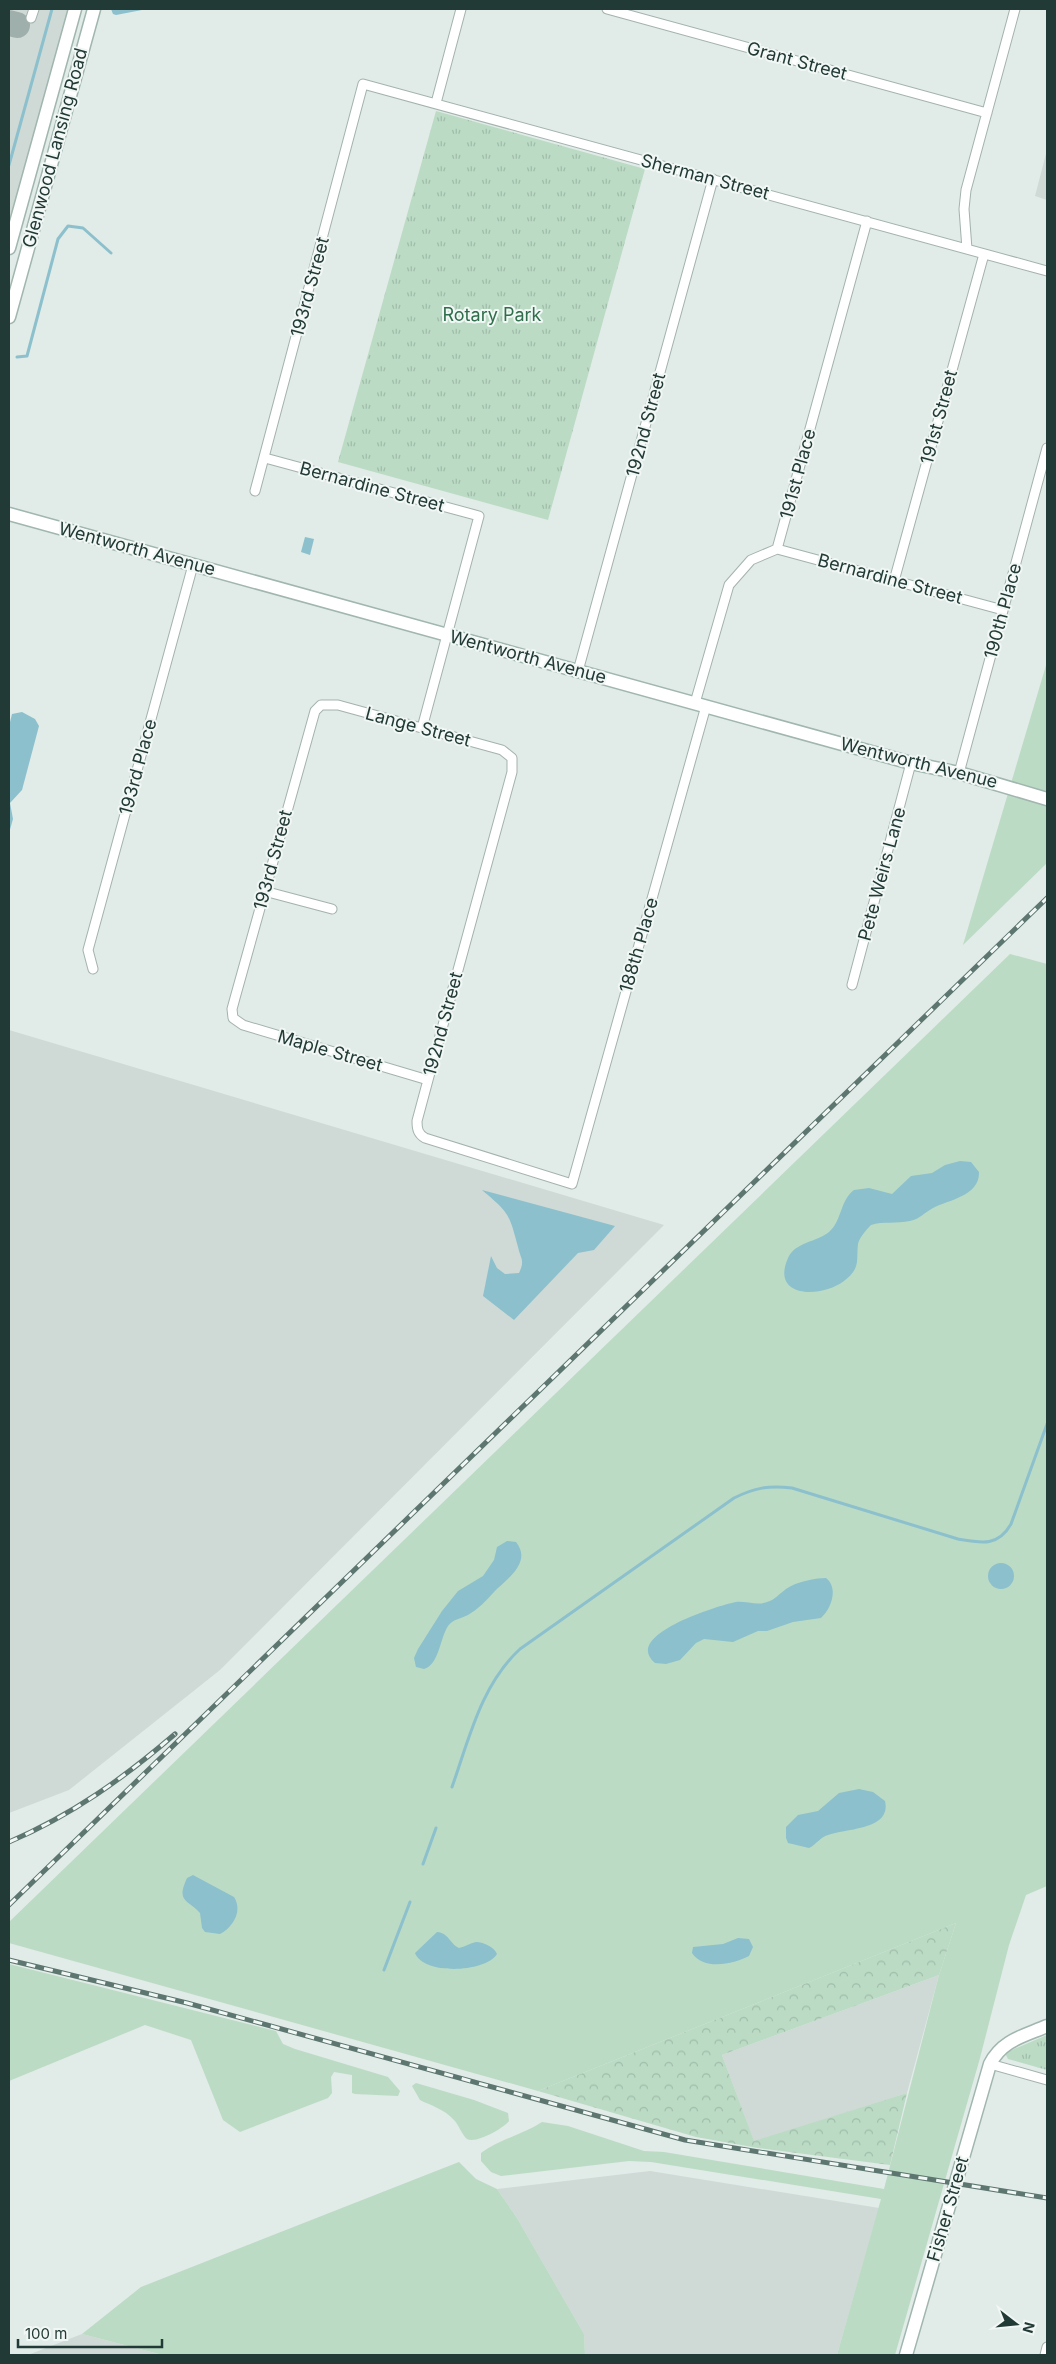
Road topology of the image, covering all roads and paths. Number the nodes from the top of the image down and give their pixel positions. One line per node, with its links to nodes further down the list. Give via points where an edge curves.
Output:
1 (75, 9): 11 (street, Glenwood Lansing Road)
2 (94, 9): 15 (street, Glenwood Lansing Road)
3 (461, 9): 7 (street)
4 (606, 9): 8 (street, Grant Street)
5 (1016, 9): 8 (street)
6 (364, 84): 7 (street, Sherman Street); 17 (street, 193rd Street)
7 (436, 103): 9 (street, Sherman Street)
8 (987, 113): 12 (street, via 966,190)
9 (713, 179): 10 (street, Sherman Street); 25 (street, 192nd Street)
10 (867, 222): 12 (street, Sherman Street); 20 (street, 191st Place)
11 (9, 248)
12 (967, 249): 13 (street, Sherman Street)
13 (984, 254): 14 (street, Sherman Street); 22 (street, 191st Street)
14 (1047, 271)
15 (9, 317)
16 (1047, 448): 23 (street, 190th Place)
17 (265, 458): 18 (street, 193rd Street); 24 (street, Bernardine Street, via 479,516)
18 (255, 491)
19 (9, 514): 21 (street, Wentworth Avenue)
20 (777, 549): 22 (street, Bernardine Street); 27 (street, via 751,560 729,585)
21 (193, 565): 24 (street, Wentworth Avenue); 35 (street, 193rd Place, via 88,950)
22 (894, 581): 23 (street, Bernardine Street)
23 (1004, 610): 31 (street, 190th Place)
24 (446, 635): 25 (street, Wentworth Avenue); 28 (street)
25 (578, 671): 27 (street, Wentworth Avenue)
26 (321, 705): 28 (street, Lange Street, via 338,705); 33 (street, 193rd Street, via 315,710)
27 (701, 705): 30 (street, Wentworth Avenue); 39 (street, 188th Place)
28 (422, 728): 29 (street, Lange Street, via 502,750)
29 (512, 758): 38 (street, 192nd Street, via 512,772)
30 (911, 763): 31 (street, Wentworth Avenue); 36 (street, Pete Weirs Lane)
31 (959, 773): 32 (street, Wentworth Avenue)
32 (1047, 799)
33 (264, 891): 34 (street); 37 (street, 193rd Street, via 233,1004)
34 (332, 909)
35 (93, 968)
36 (852, 984)
37 (233, 1018): 38 (street, Maple Street, via 243,1025)
38 (428, 1080): 39 (street, 192nd Street, via 417,1121 421,1136)
39 (572, 1184)
40 (1047, 2026): 41 (street, via 1009,2042 997,2050)
41 (990, 2064): 42 (street); 44 (street, Fisher Street)
42 (1047, 2080)
43 (1047, 2347): 45 (street)
44 (906, 2355)
45 (1045, 2355)

